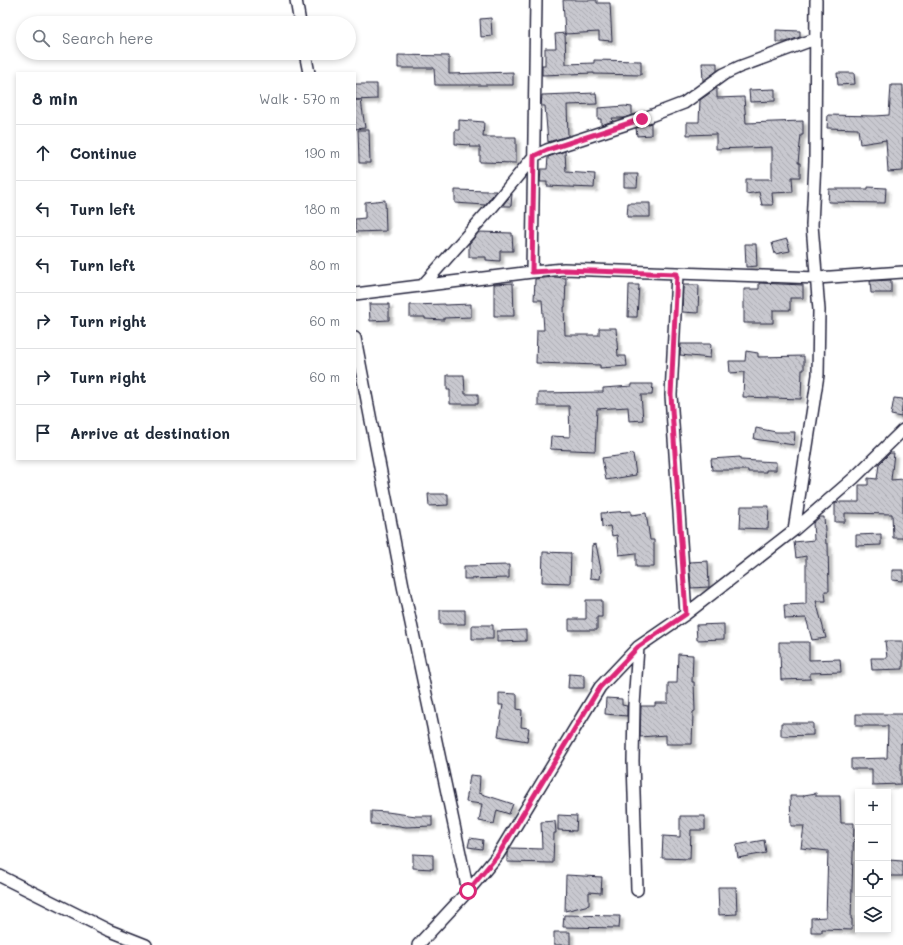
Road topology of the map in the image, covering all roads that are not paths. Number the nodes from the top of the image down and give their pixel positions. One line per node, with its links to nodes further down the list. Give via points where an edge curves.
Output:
1 (296, 0): 4 (street)
2 (536, 0): 8 (street)
3 (816, 0): 5 (street)
4 (299, 16)
5 (815, 39): 8 (street, via 739,66 684,103); 12 (street, via 812,225)
6 (306, 60): 7 (street)
7 (308, 72)
8 (534, 156): 9 (street); 13 (street)
9 (532, 272): 11 (street, via 564,270); 13 (street)
10 (903, 272): 12 (street)
11 (677, 274): 12 (street); 18 (street, via 671,395)
12 (817, 278): 17 (street, via 818,374)
13 (424, 285): 14 (street)
14 (356, 294)
15 (356, 343): 22 (street, via 403,586)
16 (903, 430): 17 (street, via 854,478)
17 (794, 530): 18 (street)
18 (686, 614): 19 (street)
19 (638, 647): 21 (street, via 633,761); 22 (street, via 600,687 498,855)
20 (0, 876): 23 (street, via 108,930)
21 (637, 890)
22 (468, 891): 24 (street)
23 (146, 945)
24 (418, 945)

